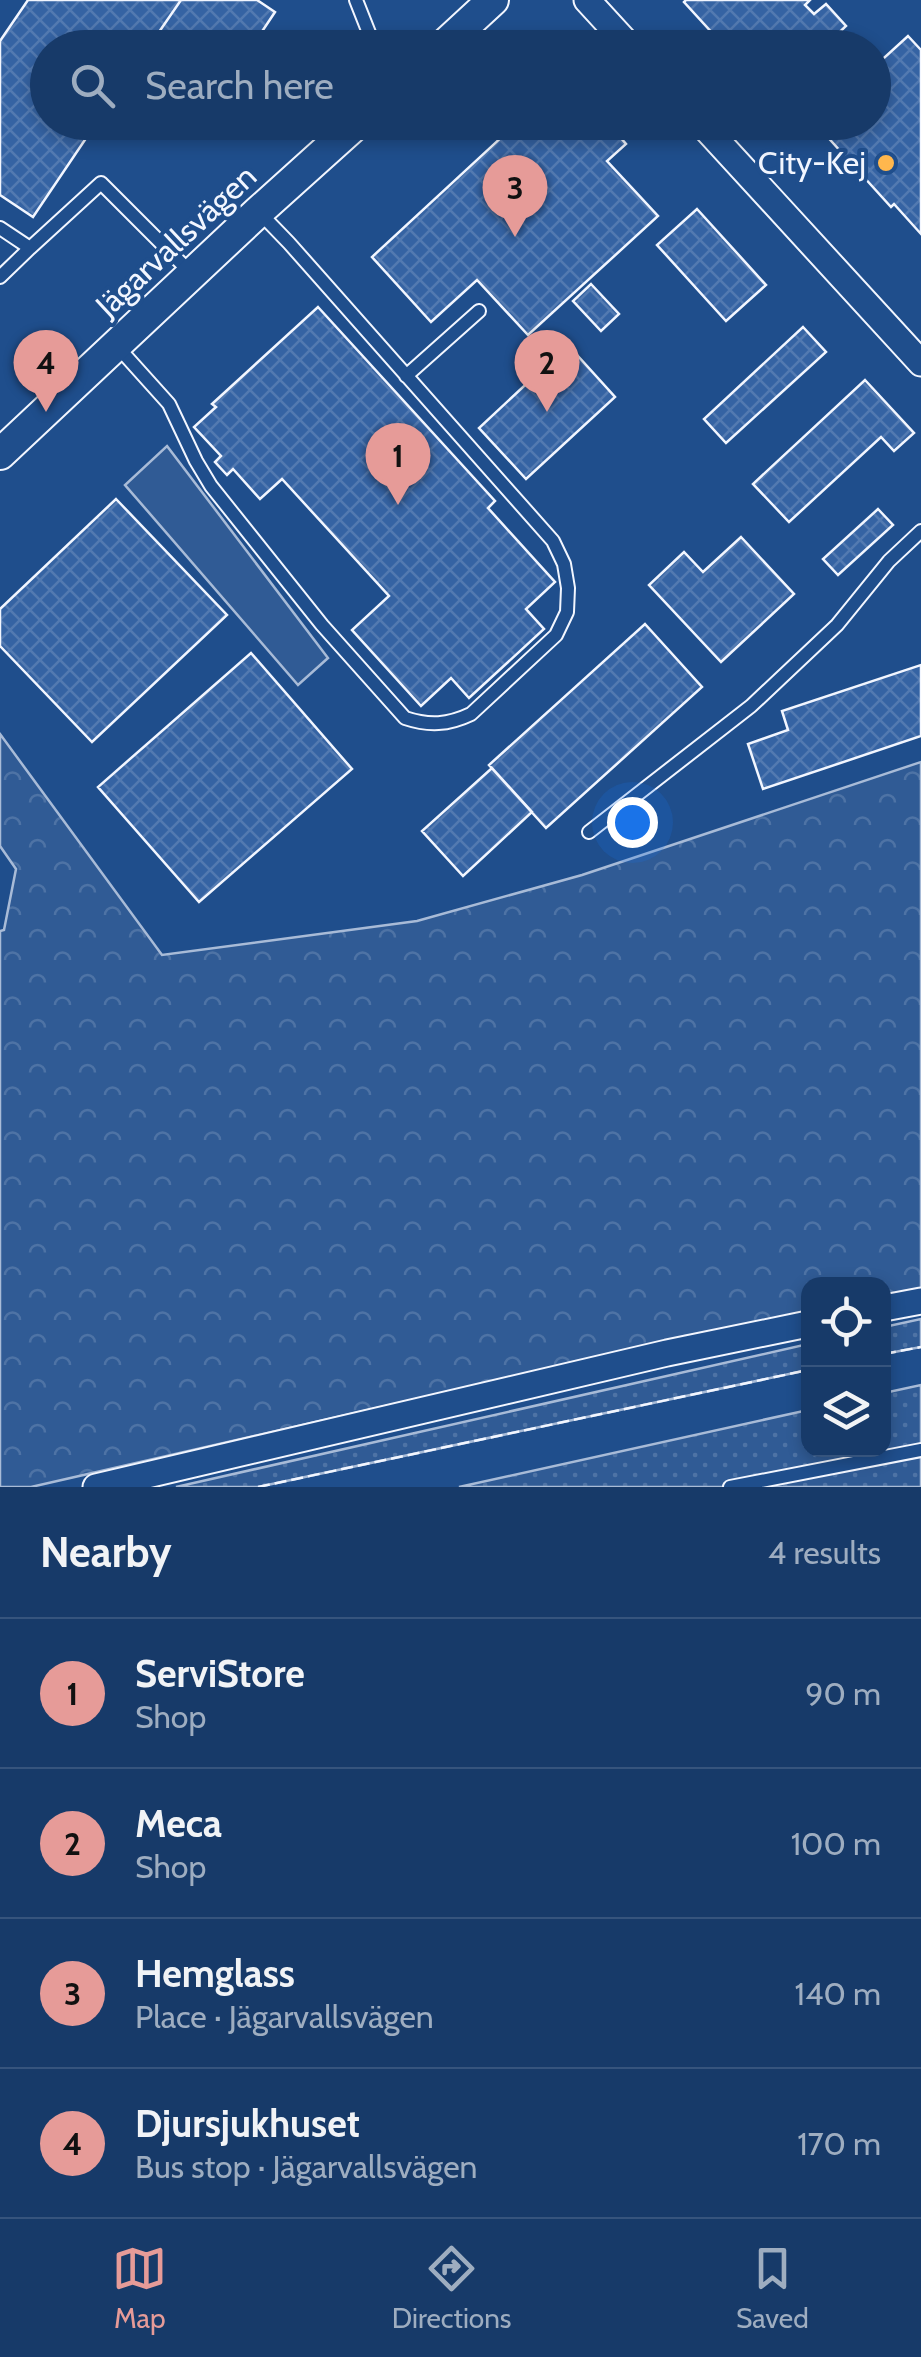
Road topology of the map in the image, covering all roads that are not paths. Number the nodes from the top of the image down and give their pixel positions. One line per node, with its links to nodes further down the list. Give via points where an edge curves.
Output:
1 (356, 0): 4 (lane)
2 (493, 0): 5 (street)
3 (587, 0): 6 (street)
4 (368, 30)
5 (460, 30)
6 (614, 30)
7 (338, 140): 9 (street, Jägarvallsvägen)
8 (716, 140): 16 (street)
9 (258, 212): 12 (street, Jägarvallsvägen); 17 (lane)
10 (0, 228): 11 (lane)
11 (30, 248): 12 (lane, via 101,183); 13 (lane)
12 (193, 274): 15 (street, Jägarvallsvägen)
13 (0, 277)
14 (479, 310): 17 (lane)
15 (116, 346): 17 (lane, via 169,404 212,486 322,625 404,718 440,724 471,714 556,636 568,588 553,541); 18 (street, Jägarvallsvägen)
16 (921, 364)
17 (406, 376)
18 (0, 454)
19 (921, 532): 20 (lane, via 837,625 750,706)
20 (589, 832)
21 (921, 1300): 22 (street)
22 (891, 1306)
23 (801, 1325): 25 (street)
24 (921, 1450): 26 (lane)
25 (96, 1487)
26 (730, 1487)

